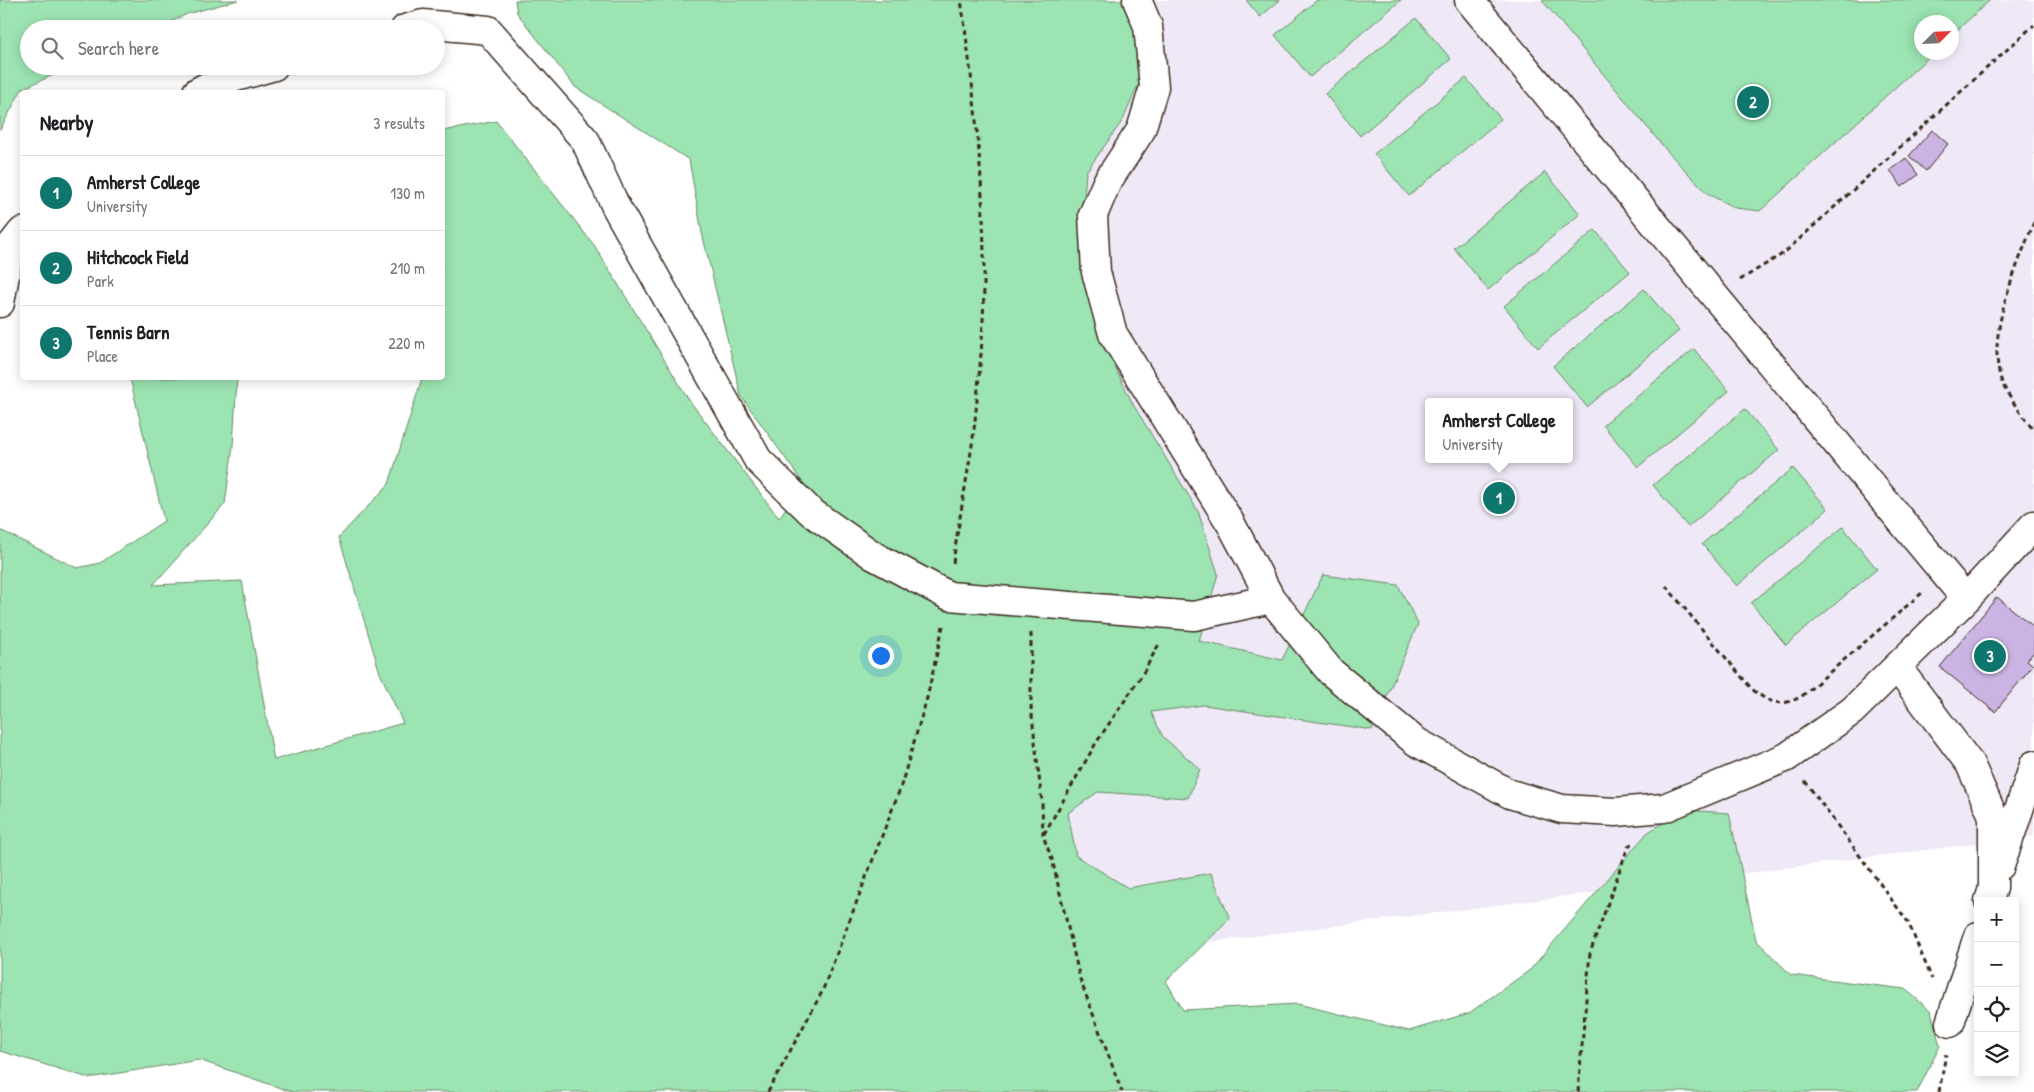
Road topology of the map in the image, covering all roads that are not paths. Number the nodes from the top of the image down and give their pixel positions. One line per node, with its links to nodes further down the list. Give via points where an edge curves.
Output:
1 (1137, 0): 9 (lane, via 1148,26 1154,87 1142,130 1107,182 1093,215 1096,272 1113,334 1231,524)
2 (1469, 0): 10 (lane)
3 (445, 26): 9 (lane, via 488,30 585,140 616,207 758,460 811,512 874,556 949,596 1194,616)
4 (243, 75): 5 (lane)
5 (201, 90)
6 (20, 234): 7 (lane, via 10,247)
7 (0, 303)
8 (2034, 525): 10 (lane)
9 (1271, 599): 11 (lane, via 1331,672 1415,741 1510,794 1562,809 1616,812 1664,808 1787,757 1852,711)
10 (1966, 599): 11 (lane)
11 (1897, 667): 13 (lane, via 1970,764 1993,816)
12 (2034, 766): 13 (lane)
13 (1991, 895)
14 (1976, 942): 15 (lane)
15 (1950, 1024)

